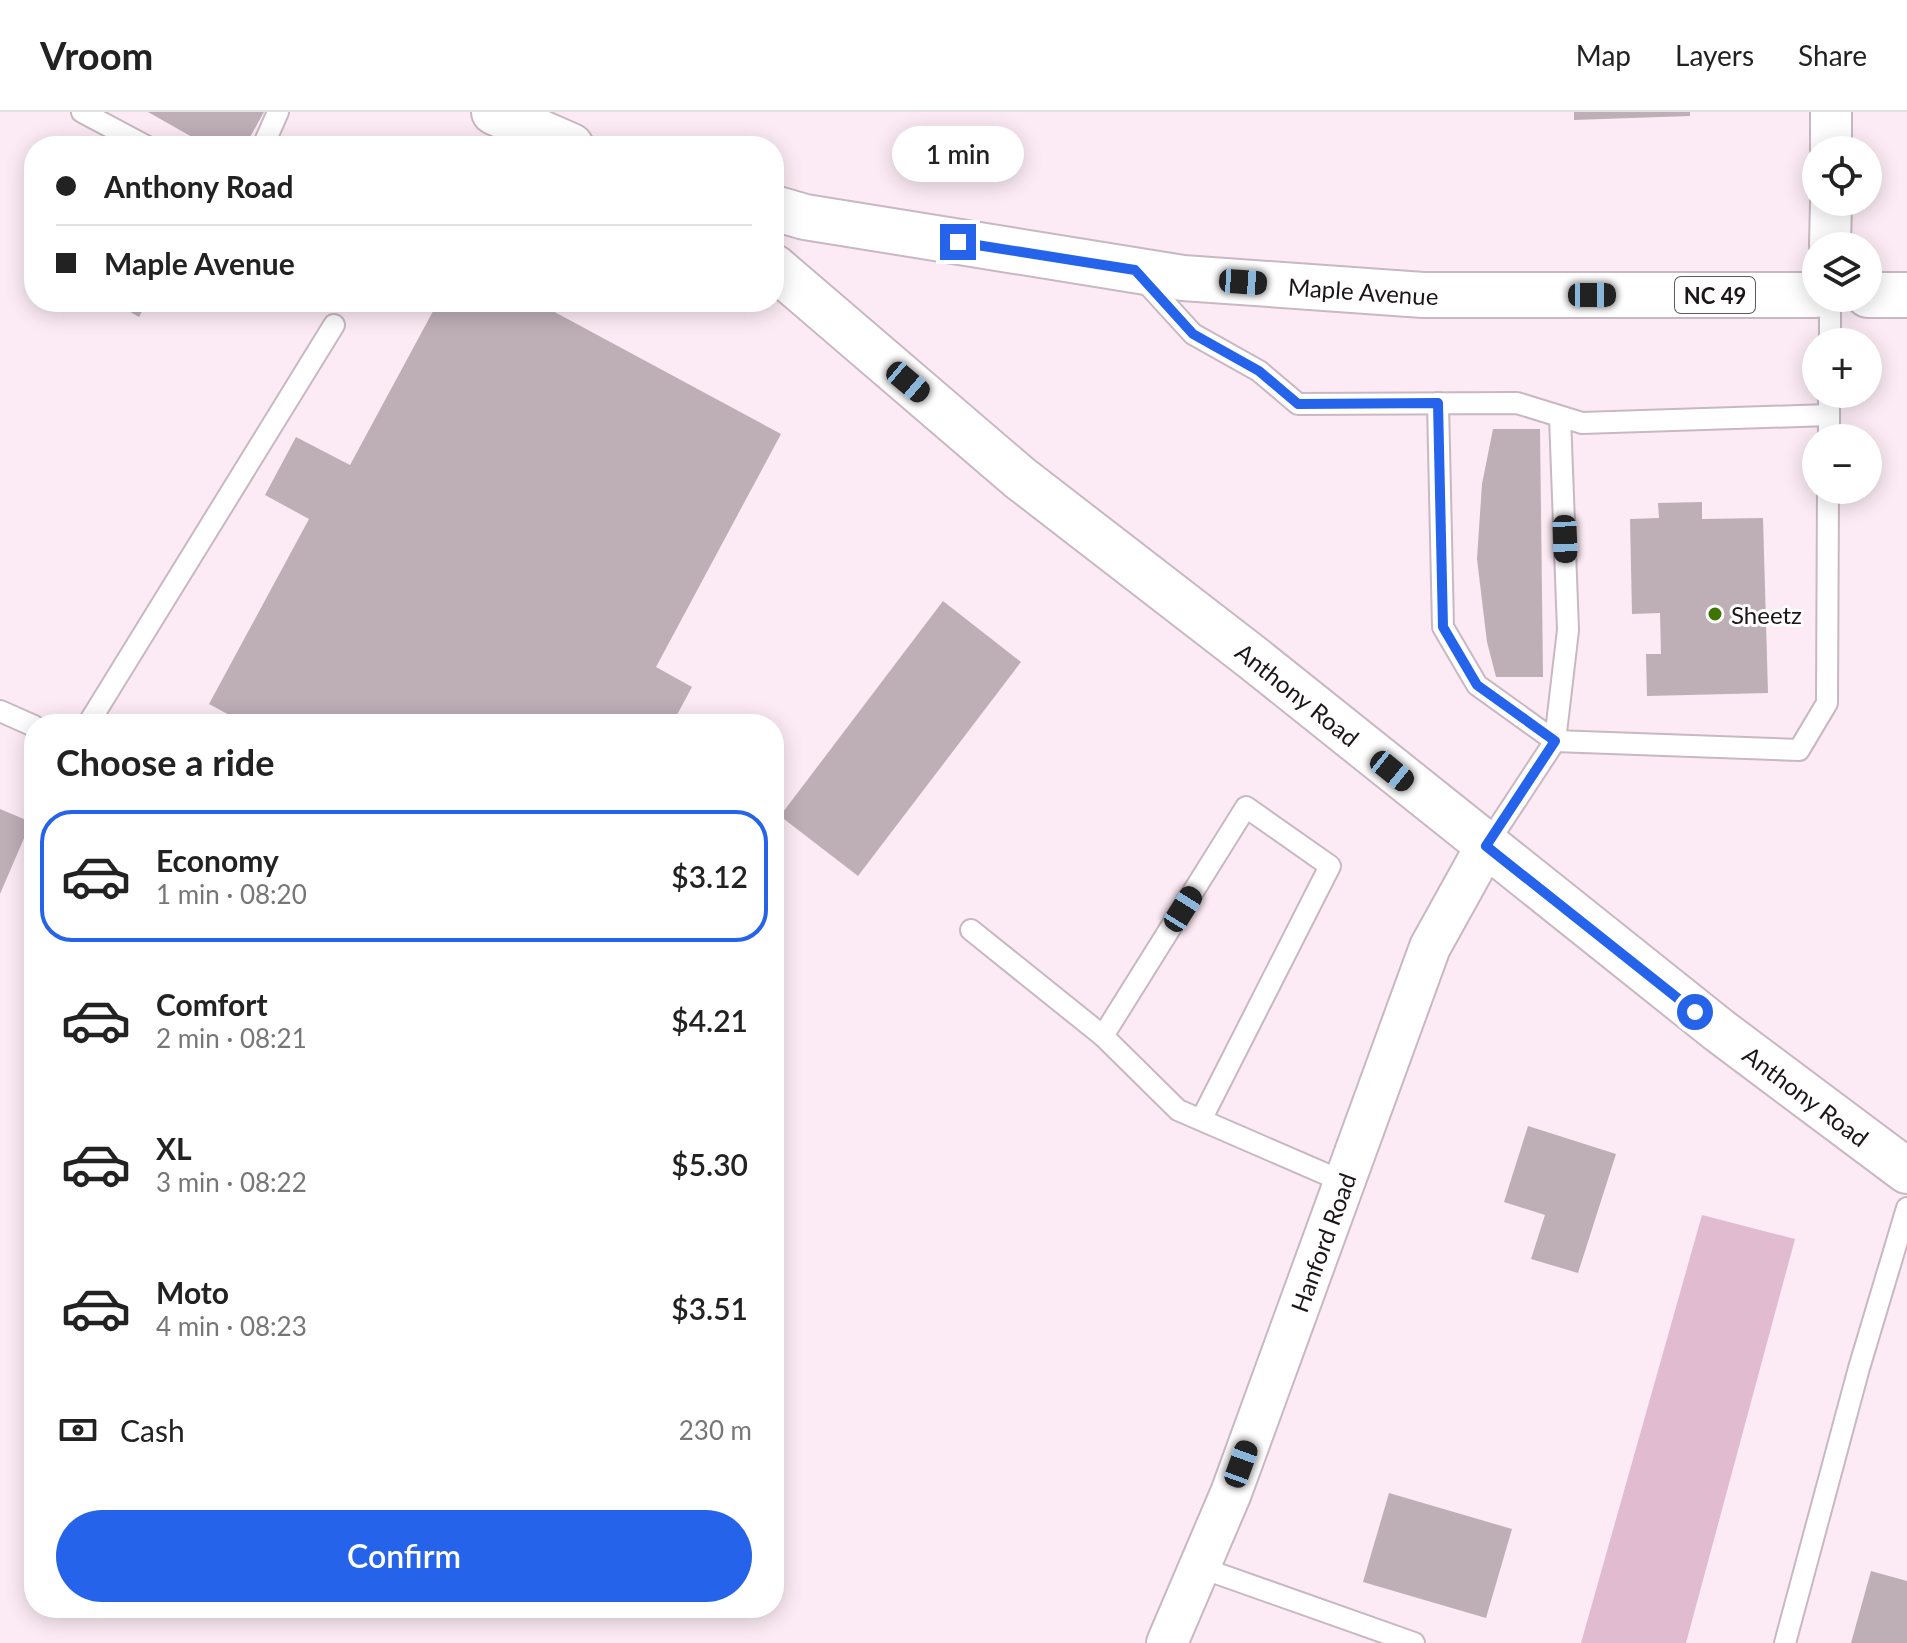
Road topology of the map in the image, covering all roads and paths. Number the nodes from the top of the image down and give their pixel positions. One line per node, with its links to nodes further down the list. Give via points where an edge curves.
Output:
1 (82, 112): 5 (lane)
2 (278, 112): 6 (lane)
3 (1831, 112): 8 (street)
4 (500, 114): 7 (street)
5 (127, 136)
6 (267, 136)
7 (549, 136)
8 (1831, 136)
9 (784, 211): 10 (street, Maple Avenue / NC 49)
10 (1135, 270): 12 (street, Maple Avenue / NC 49, via 1423,295); 16 (lane, via 1193,334 1259,371 1298,404)
11 (784, 276): 26 (street, Anthony Road, via 1020,478)
12 (1802, 295)
13 (1882, 295): 14 (street)
14 (1907, 295)
15 (334, 325): 23 (lane)
16 (1438, 403): 19 (lane, via 1517,403); 25 (lane, via 1443,627 1477,685)
17 (1829, 408): 18 (lane)
18 (1829, 415): 19 (lane, via 1582,423); 20 (lane)
19 (1560, 417): 25 (lane, via 1568,630)
20 (1829, 424)
21 (1828, 504): 25 (lane, via 1827,703 1799,750)
22 (0, 711): 24 (lane)
23 (94, 714)
24 (24, 722)
25 (1555, 741): 26 (lane)
26 (1486, 846): 30 (street, Anthony Road); 31 (street, Hanford Road, via 1430,947)
27 (971, 930): 28 (lane)
28 (1103, 1036): 29 (lane, via 1178,1110); 29 (lane, via 1246,807 1330,866)
29 (1201, 1120): 31 (lane)
30 (1907, 1171)
31 (1344, 1182): 33 (street, Hanford Road)
32 (1907, 1208): 36 (lane)
33 (1199, 1567): 34 (street, Hanford Road); 35 (lane)
34 (1167, 1643)
35 (1414, 1643)
36 (1785, 1643)

